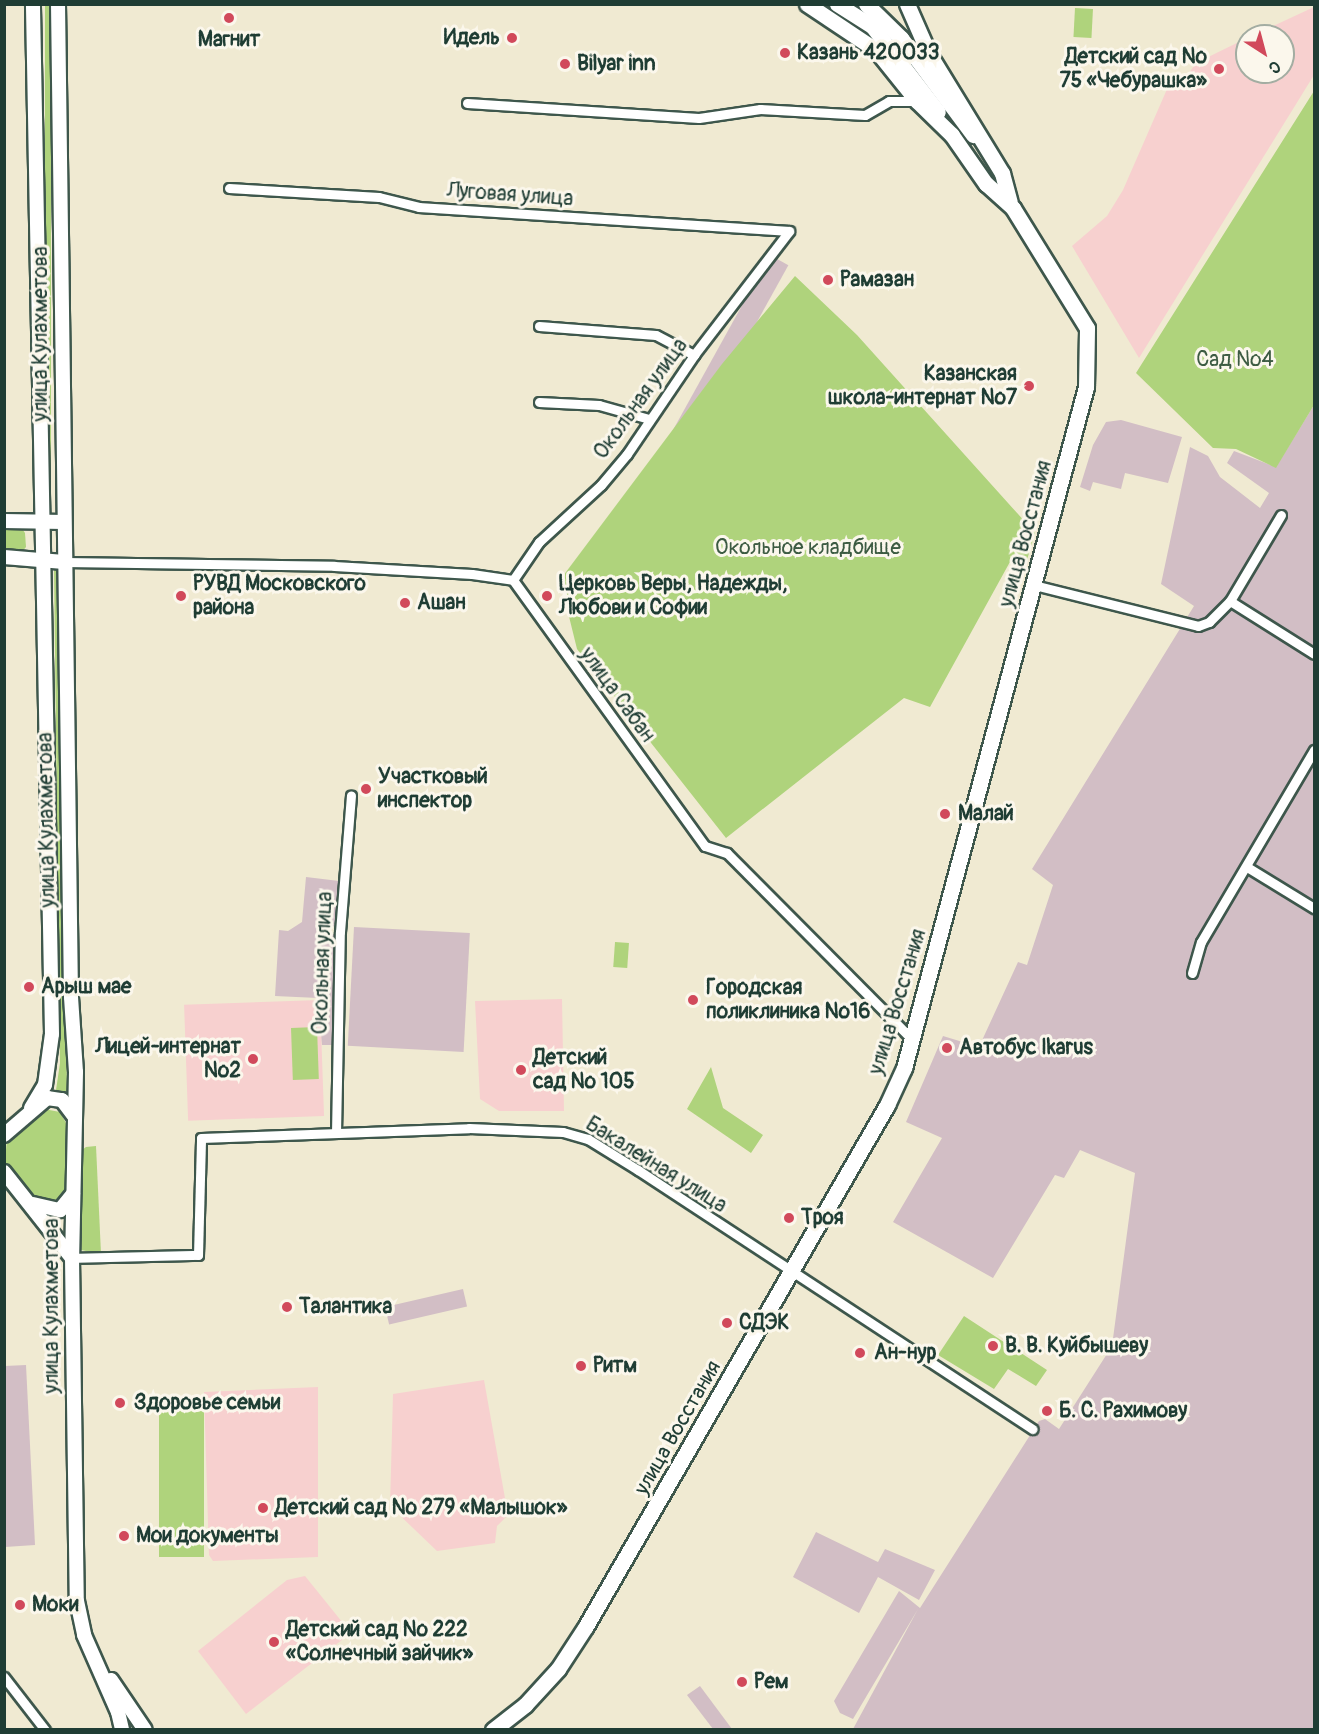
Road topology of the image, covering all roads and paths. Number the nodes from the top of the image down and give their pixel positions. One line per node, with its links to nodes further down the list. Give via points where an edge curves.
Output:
1 (33, 4): 20 (main road, улица Кулахметова)
2 (58, 4): 21 (main road, улица Кулахметова)
3 (807, 4): 7 (main road, улица Восстания, via 876,50)
4 (837, 4): 9 (main road, via 872,26 900,59)
5 (866, 4): 10 (main road, via 901,38 960,121)
6 (907, 4): 10 (main road, via 929,54)
7 (917, 101): 8 (street, via 889,101 865,115 760,109 699,117); 9 (main road, улица Восстания)
8 (467, 103)
9 (952, 135): 12 (main road, улица Восстания, via 986,184)
10 (984, 145): 12 (main road, улица Восстания, via 1002,173)
11 (229, 188): 13 (street, Луговая улица, via 380,197 419,207)
12 (1013, 208): 26 (main road, улица Восстания, via 1087,328 1086,387)
13 (789, 231): 15 (street, Окольная улица)
14 (538, 326): 15 (street, via 656,335)
15 (694, 355): 17 (street, Окольная улица)
16 (538, 402): 17 (street, via 599,405)
17 (650, 419): 25 (street, Окольная улица, via 601,485 539,542)
18 (1281, 515): 27 (street)
19 (4, 522): 20 (main road)
20 (42, 522): 21 (main road); 23 (main road, улица Кулахметова)
21 (64, 522): 24 (main road, улица Кулахметова)
22 (4, 557): 23 (main road)
23 (42, 558): 24 (main road); 35 (main road, улица Кулахметова, via 52,1034 45,1086)
24 (64, 562): 25 (street, via 334,567 472,574); 36 (main road, улица Кулахметова)
25 (513, 580): 34 (street, улица Сабан, via 705,846 727,853)
26 (1034, 585): 27 (street, via 1198,626 1209,622); 34 (main road, улица Восстания)
27 (1230, 601): 28 (street)
28 (1314, 654)
29 (1314, 750): 31 (street)
30 (351, 795): 37 (street, Окольная улица, via 340,932)
31 (1247, 867): 32 (street); 33 (street, via 1201,942)
32 (1314, 908)
33 (1192, 973)
34 (912, 1040): 44 (main road, улица Восстания, via 887,1105)
35 (31, 1108): 36 (main road, via 57,1097); 38 (main road)
36 (74, 1116): 41 (main road, улица Кулахметова)
37 (336, 1133): 43 (street, Бакалейная улица, via 201,1138 198,1255); 44 (street, Бакалейная улица, via 469,1128 573,1134 638,1170)
38 (5, 1134)
39 (4, 1172): 42 (main road)
40 (4, 1185): 42 (main road)
41 (73, 1194): 42 (main road, via 67,1204 51,1211); 43 (main road, улица Кулахметова)
42 (24, 1198): 43 (main road)
43 (72, 1258): 46 (main road, улица Кулахметова, via 77,1601)
44 (791, 1273): 45 (street, Бакалейная улица); 51 (main road, улица Восстания, via 558,1669 525,1705)
45 (1033, 1429)
46 (84, 1635): 49 (main road, улица Кулахметова); 50 (main road, улица Кулахметова)
47 (4, 1677): 48 (street)
48 (45, 1730)
49 (122, 1730)
50 (145, 1730)
51 (493, 1730)

